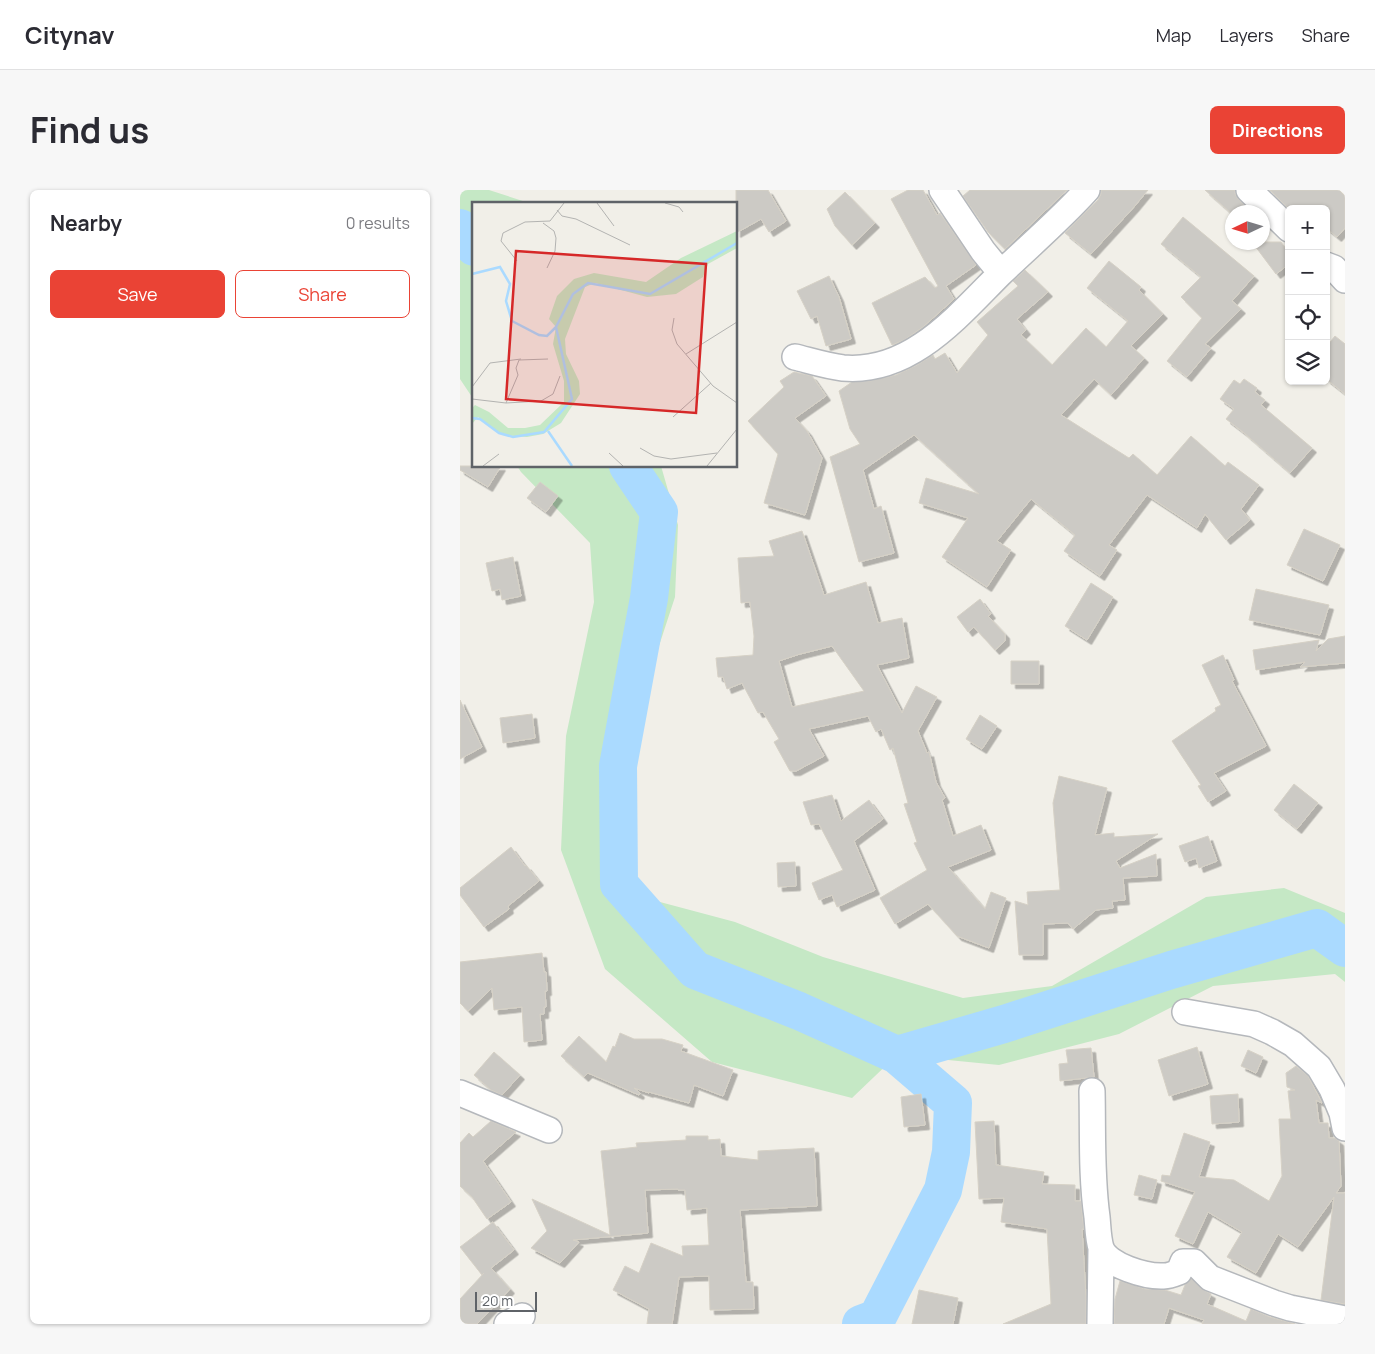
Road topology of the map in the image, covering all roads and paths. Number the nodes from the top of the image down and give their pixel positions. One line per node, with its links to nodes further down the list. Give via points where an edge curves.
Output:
1 (942, 190): 6 (street)
2 (1088, 190): 6 (street)
3 (1250, 190): 4 (street)
4 (1285, 225)
5 (1330, 266): 7 (street)
6 (1001, 273): 8 (street, via 945,329 902,358 865,368 844,368)
7 (1345, 280)
8 (795, 357)
9 (1185, 1012): 12 (street, via 1254,1024 1293,1044 1319,1067 1332,1089)
10 (1092, 1091): 14 (street, via 1094,1195)
11 (460, 1093): 13 (street)
12 (1345, 1128)
13 (549, 1130)
14 (1101, 1249): 15 (street, via 1108,1259 1122,1266 1157,1276 1179,1272 1183,1262 1194,1262 1210,1278 1274,1303); 16 (street)
15 (1345, 1319)
16 (1100, 1324)

